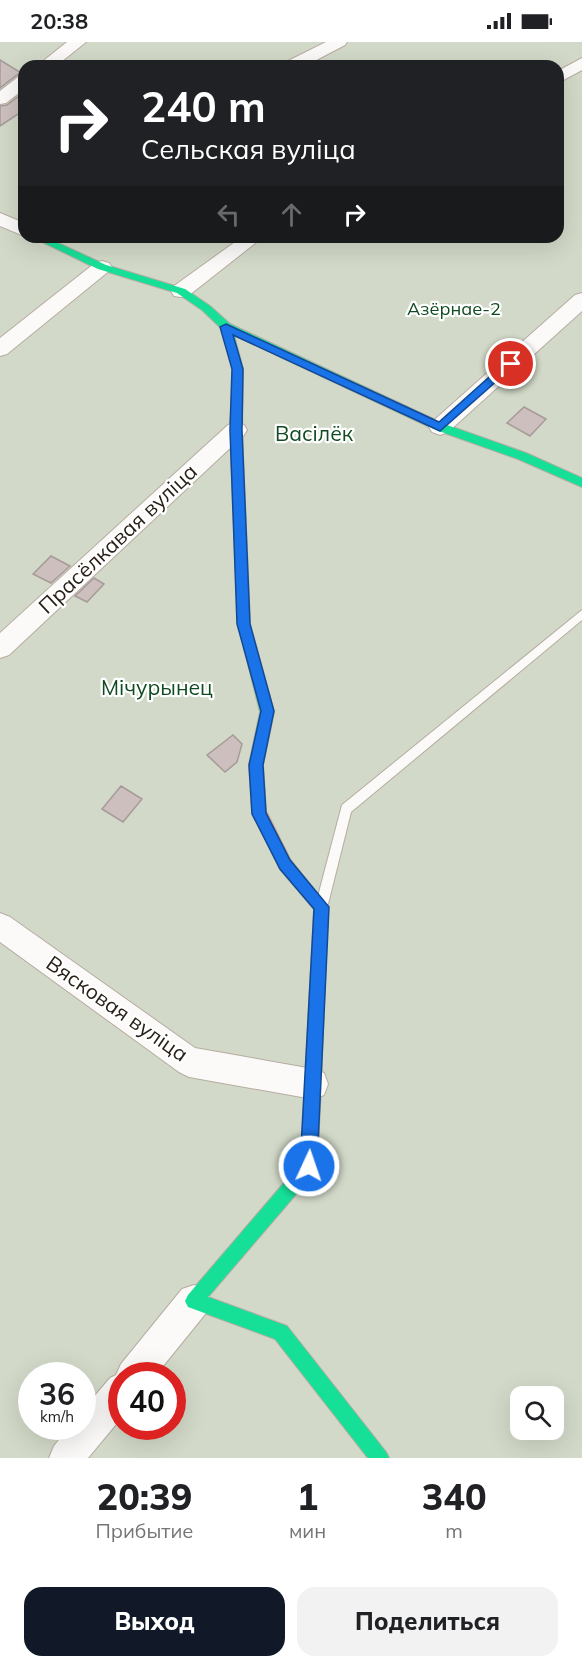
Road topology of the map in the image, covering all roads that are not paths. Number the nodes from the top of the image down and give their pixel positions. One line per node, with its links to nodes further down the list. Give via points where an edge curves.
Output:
1 (78, 42): 3 (street)
2 (339, 42): 4 (street)
3 (53, 60)
4 (304, 60)
5 (582, 63): 6 (street)
6 (564, 74)
7 (18, 86): 8 (street)
8 (0, 99)
9 (0, 219): 10 (street)
10 (18, 228)
11 (51, 243): 13 (street)
12 (246, 243): 14 (street)
13 (102, 267): 14 (street); 17 (street)
14 (181, 291): 16 (street)
15 (582, 300): 18 (street)
16 (226, 327): 18 (street); 19 (street, via 238,369)
17 (0, 349)
18 (440, 427): 20 (street, via 522,456)
19 (236, 430): 22 (street, Прасёлкавая вуліца); 23 (street, via 243,624 267,711 256,765 259,814 285,864)
20 (582, 483)
21 (582, 614): 23 (lane, via 346,809)
22 (0, 648)
23 (321, 907): 25 (street)
24 (0, 926): 25 (street, Вясковая вуліца, via 189,1062)
25 (313, 1084): 26 (street, via 309,1166)
26 (194, 1301): 27 (street); 30 (street, via 281,1332)
27 (144, 1362)
28 (108, 1407): 29 (street)
29 (66, 1458)
30 (380, 1458)

